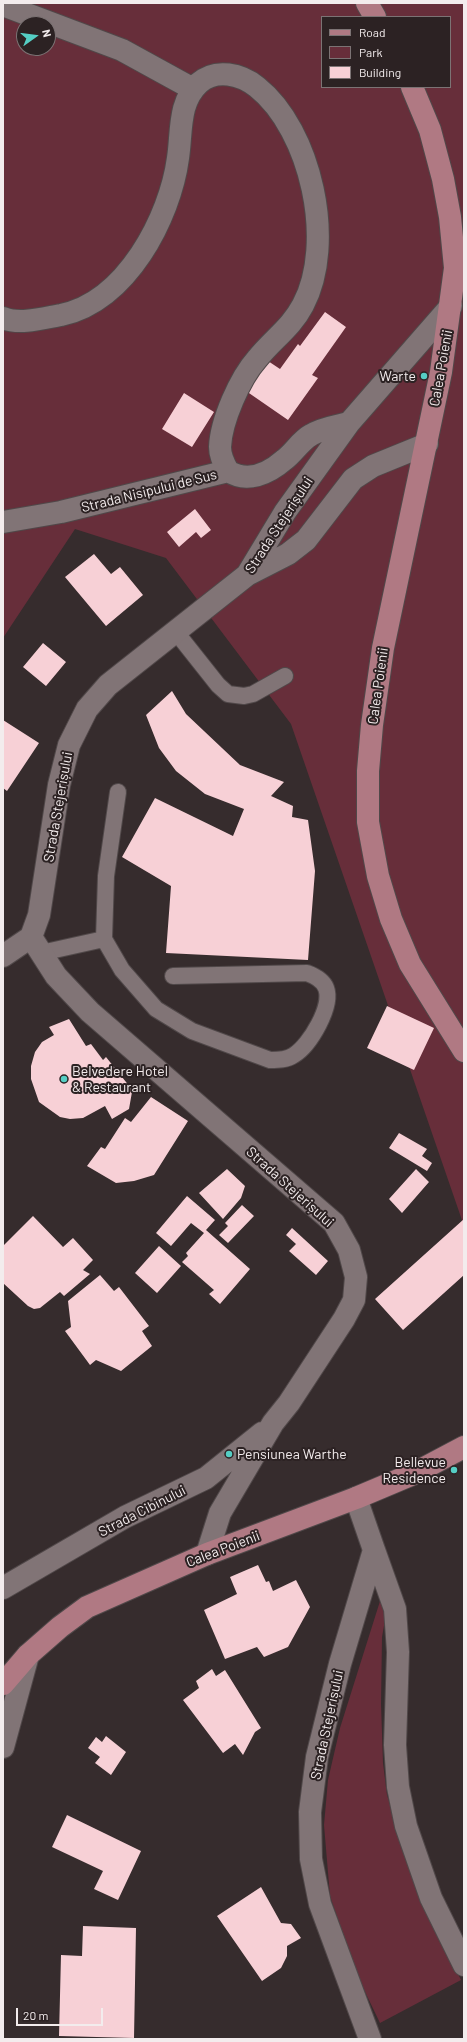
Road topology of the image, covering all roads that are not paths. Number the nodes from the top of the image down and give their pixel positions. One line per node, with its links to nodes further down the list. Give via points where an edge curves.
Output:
1 (367, 3): 3 (main road)
2 (3, 5): 5 (street, via 122,50)
3 (374, 16)
4 (412, 88): 6 (main road, via 430,130 450,217 455,268)
5 (193, 89): 7 (street, via 180,120 178,158 170,195 154,231 134,265 106,293 74,312 34,320); 10 (street, via 202,80 214,75 229,74 243,78 270,98 299,145 309,172 317,212 314,273 305,302 293,322 256,359 233,398 220,448 222,460)
6 (451, 306): 8 (street, Strada Stejerișului); 9 (main road, Calea Poienii)
7 (3, 318)
8 (349, 423): 10 (street, Strada Nisipului de Sus, via 311,435 284,461 264,473 243,478); 12 (street, Strada Stejerișului, via 285,512)
9 (427, 444): 12 (street, via 373,466 353,479 306,540 288,554); 20 (main road, Calea Poienii, via 383,648 368,771 368,822 378,876 391,919 410,964)
10 (228, 471): 11 (street, Strada Nisipului de Sus, via 61,512)
11 (3, 522)
12 (247, 575): 13 (street, Strada Stejerișului)
13 (176, 632): 14 (lane, via 228,694 253,694); 17 (street, Strada Stejerișului, via 108,685 87,709 69,745 59,785)
14 (285, 676)
15 (118, 792): 16 (lane, via 106,876)
16 (104, 939): 17 (lane); 19 (lane, via 122,970 156,1008 192,1031 270,1060 281,1060 294,1055 307,1043 320,1024 328,997 326,987 317,977 307,973)
17 (36, 945): 18 (street); 21 (street, Strada Stejerișului, via 56,976 90,1012 334,1223 349,1250 356,1277 354,1300 344,1319)
18 (3, 956)
19 (173, 976)
20 (464, 1051)
21 (273, 1424): 25 (street, Strada Stejerișului, via 220,1513); 26 (street, Strada Cibinului, via 206,1478 125,1517)
22 (464, 1447): 23 (main road, Calea Poienii, via 413,1474)
23 (356, 1498): 24 (street); 25 (main road, Calea Poienii)
24 (374, 1550): 30 (street, via 395,1608 398,1652 395,1746 398,1787 406,1826 431,1898); 31 (street, Strada Stejerișului, via 340,1664 317,1757 310,1812 311,1859 320,1904)
25 (207, 1554): 27 (main road, Calea Poienii, via 87,1607)
26 (3, 1588)
27 (28, 1655): 28 (main road, Calea Poienii); 29 (street)
28 (3, 1684)
29 (3, 1747)
30 (464, 1965)
31 (370, 2039)

